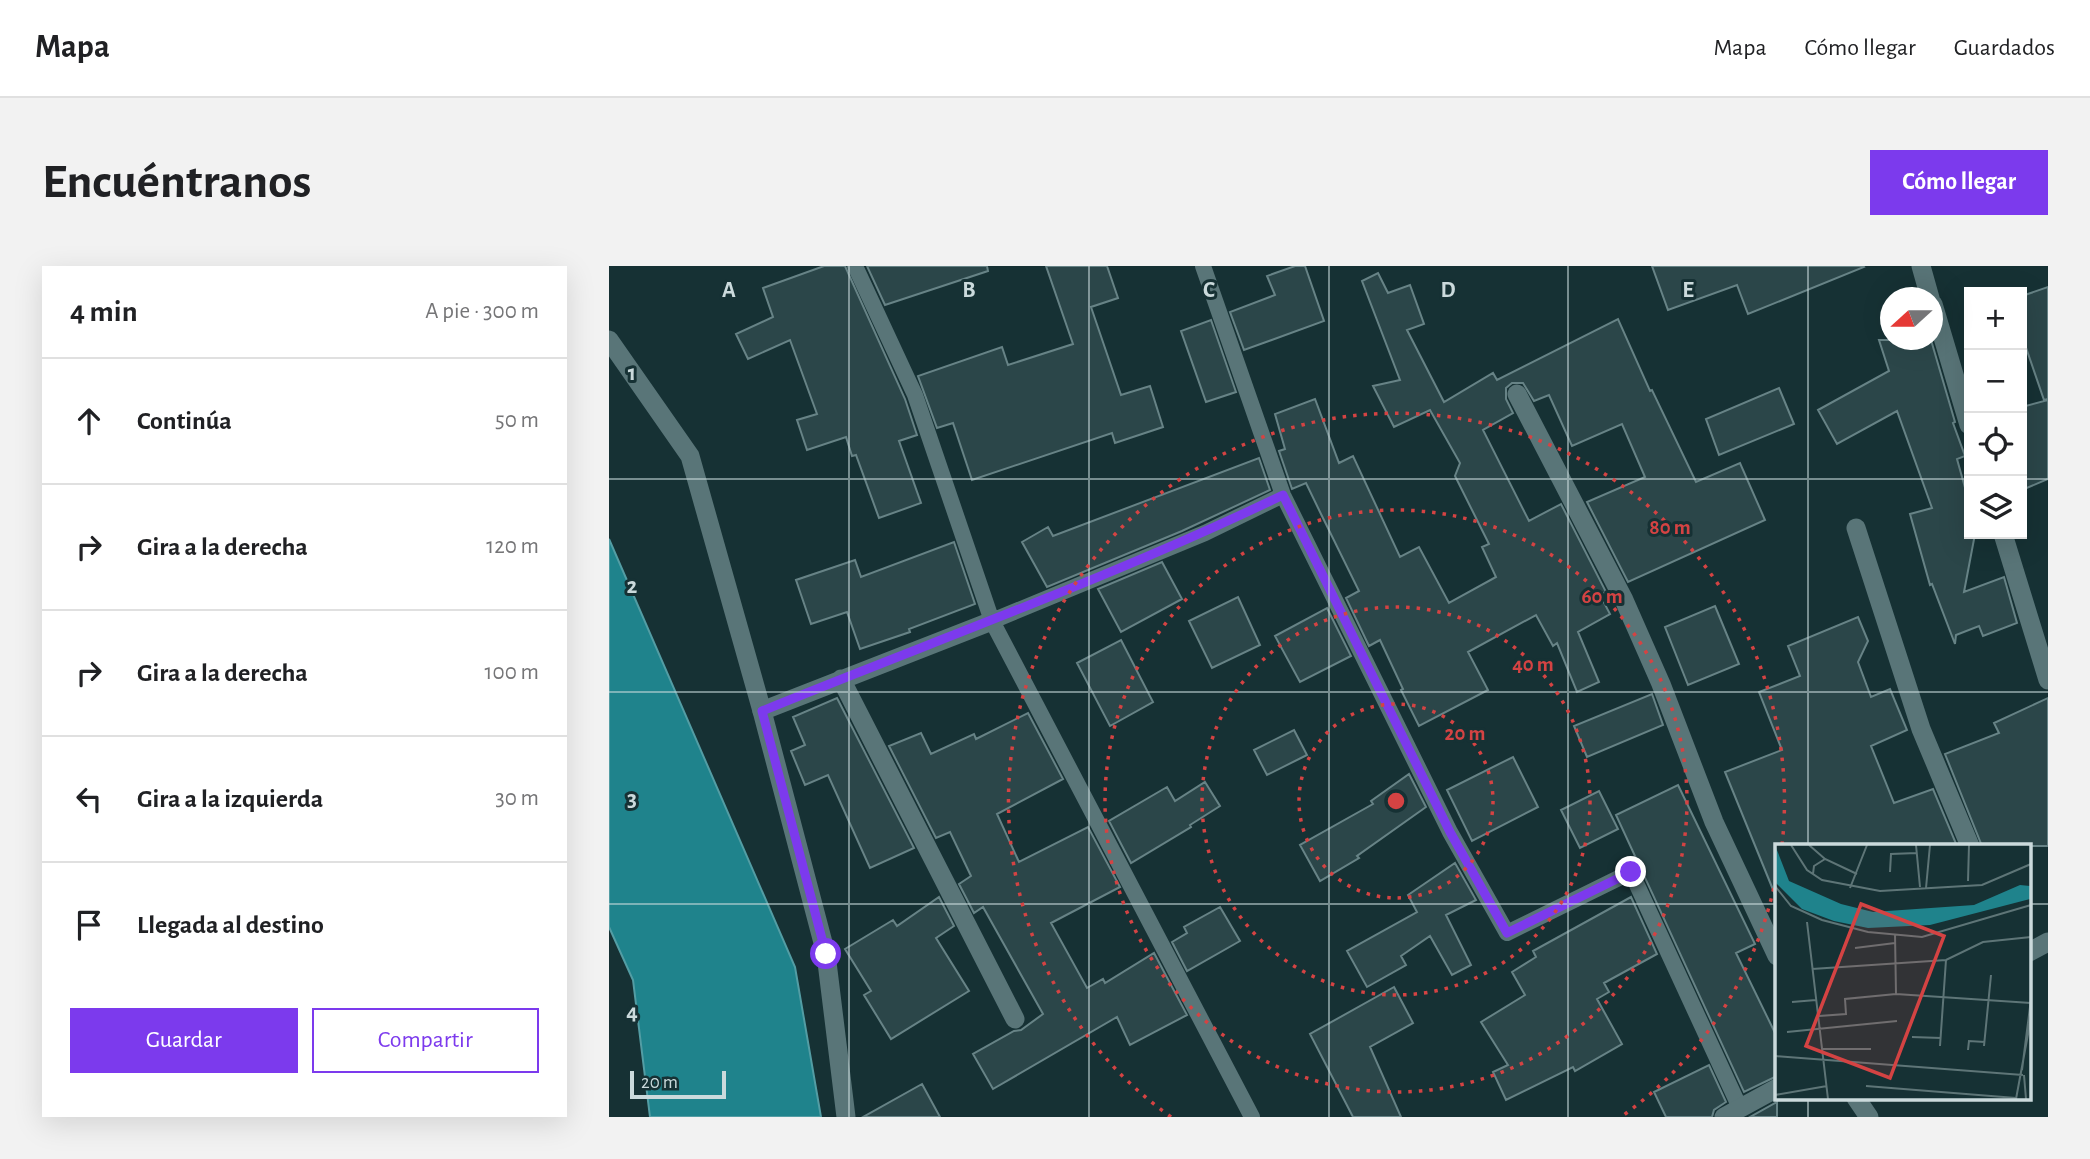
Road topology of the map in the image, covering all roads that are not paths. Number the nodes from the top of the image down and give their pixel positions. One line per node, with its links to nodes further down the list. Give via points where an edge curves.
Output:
1 (855, 266): 12 (lane, via 915,395)
2 (1203, 266): 9 (lane)
3 (1921, 266): 4 (street)
4 (1927, 287)
5 (1943, 338): 8 (street)
6 (609, 340): 15 (street, via 690,456)
7 (1517, 394): 19 (street, via 1623,600 1714,822)
8 (1965, 413)
9 (1283, 495): 12 (lane, via 1205,533); 23 (lane, via 1450,832 1507,933 1631,872)
10 (1856, 528): 16 (street, via 1921,729)
11 (2005, 539): 14 (street)
12 (992, 621): 13 (street); 25 (lane)
13 (841, 679): 15 (street); 20 (street)
14 (2048, 680)
15 (762, 711): 24 (street, via 826,954)
16 (1969, 844)
17 (2048, 942): 18 (street)
18 (2031, 951)
19 (1775, 952)
20 (1015, 1019)
21 (1775, 1089): 23 (street)
22 (1857, 1100): 26 (street)
23 (1732, 1112)
24 (846, 1117)
25 (1252, 1117)
26 (1869, 1117)

